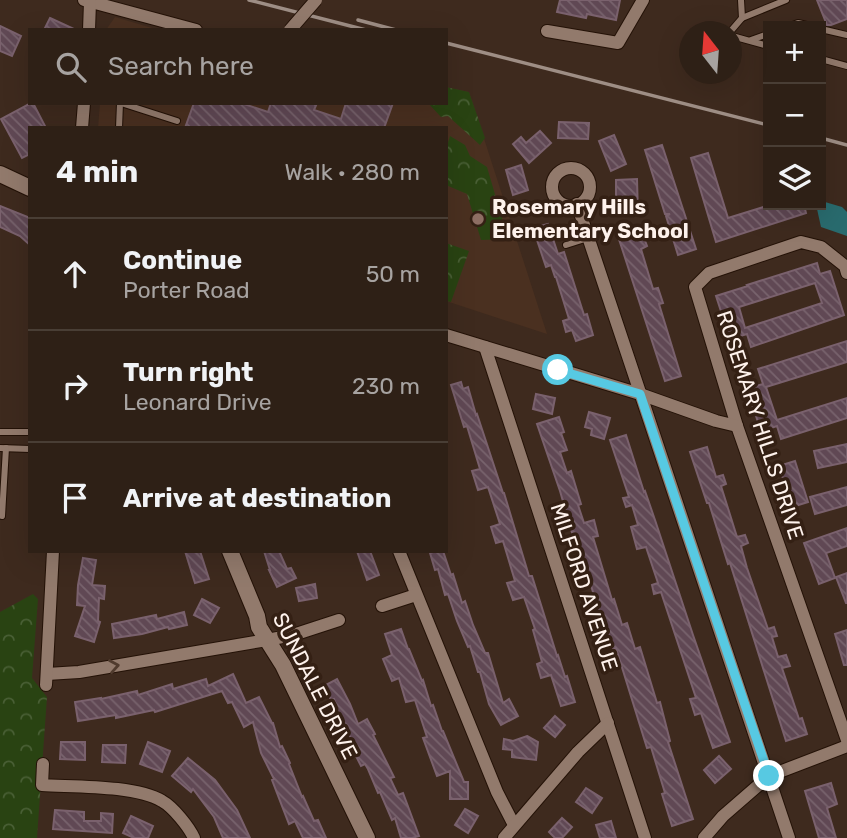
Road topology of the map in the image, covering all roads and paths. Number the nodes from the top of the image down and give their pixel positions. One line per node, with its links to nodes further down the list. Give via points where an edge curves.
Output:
1 (316, 0): 10 (street, bridge)
2 (643, 0): 12 (street, via 618,43)
3 (741, 0): 6 (lane)
4 (786, 0): 6 (lane)
5 (87, 1): 8 (street); 9 (street)
6 (742, 18): 7 (lane)
7 (739, 21)
8 (89, 28)
9 (188, 28)
10 (292, 28)
11 (826, 30): 13 (lane)
12 (547, 31)
13 (847, 35)
14 (763, 36): 16 (lane)
15 (742, 39): 16 (lane)
16 (750, 41): 17 (lane)
17 (763, 45)
18 (826, 60): 19 (lane)
19 (847, 66)
20 (84, 105): 24 (street)
21 (121, 105): 25 (lane)
22 (127, 105): 23 (lane)
23 (177, 121)
24 (82, 126)
25 (119, 126)
26 (0, 174): 27 (street)
27 (28, 187)
28 (577, 204): 29 (street)
29 (588, 238): 30 (lane); 34 (street)
30 (566, 245)
31 (847, 273): 35 (street, ROSEMARY HILLS DRIVE, via 845,266 821,247 801,243 709,273 695,287)
32 (448, 336): 33 (street)
33 (485, 347): 34 (street); 48 (street, MILFORD AVENUE)
34 (640, 394): 35 (street); 52 (street)
35 (737, 426): 49 (street, ROSEMARY HILLS DRIVE)
36 (0, 432): 37 (lane)
37 (28, 432)
38 (3, 448): 39 (lane); 40 (lane)
39 (28, 449)
40 (2, 516)
41 (53, 553): 47 (street, one-way to 47, via 46,679)
42 (231, 553): 47 (street, SUNDALE DRIVE)
43 (400, 553): 44 (street)
44 (416, 595): 45 (street); 53 (street)
45 (382, 607)
46 (339, 620): 47 (street)
47 (267, 640): 55 (street, SUNDALE DRIVE)
48 (608, 723): 53 (street); 57 (street, MILFORD AVENUE)
49 (847, 740)
50 (847, 746): 52 (street)
51 (43, 764): 54 (street, via 42,785 150,795 164,802)
52 (769, 776): 58 (street); 59 (street)
53 (514, 825): 56 (street)
54 (194, 838)
55 (367, 838)
56 (504, 838)
57 (645, 838)
58 (704, 838)
59 (789, 838)

